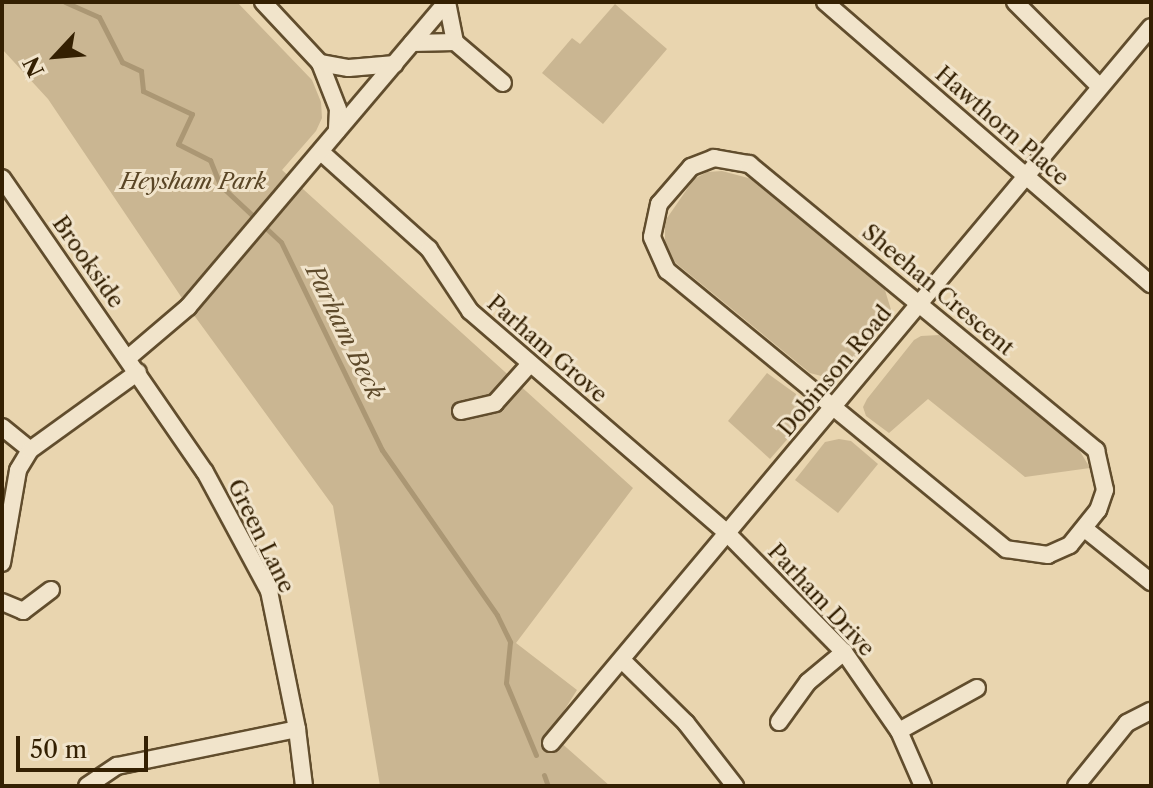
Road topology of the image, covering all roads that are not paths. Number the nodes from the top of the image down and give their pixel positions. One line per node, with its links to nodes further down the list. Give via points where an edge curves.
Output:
1 (263, 2): 8 (street)
2 (447, 2): 6 (street); 7 (street)
3 (825, 2): 14 (street, Hawthorn Place)
4 (1015, 2): 11 (street)
5 (1151, 27): 11 (street, Dobinson Road)
6 (455, 42): 7 (street); 10 (street)
7 (412, 43): 9 (street)
8 (320, 63): 9 (street, via 349,68); 12 (street, via 338,109)
9 (395, 64): 12 (street)
10 (503, 83)
11 (1099, 86): 14 (street, Dobinson Road)
12 (337, 131): 13 (street)
13 (321, 152): 18 (street); 19 (street, Parham Grove, via 429,249 470,311)
14 (1026, 176): 16 (street, Hawthorn Place); 17 (street, Dobinson Road)
15 (2, 178): 18 (street, Brookside)
16 (1151, 284)
17 (921, 304): 20 (street, Dobinson Road); 20 (street, Sheehan Crescent, via 749,164 714,158 691,167 659,204 652,237 667,271); 24 (street, Sheehan Crescent, via 1096,450 1105,490)
18 (133, 365): 23 (street); 35 (street, Green Lane, via 205,472 269,591)
19 (529, 365): 21 (street, via 495,403); 25 (street, Parham Grove)
20 (833, 407): 24 (street, Sheehan Crescent, via 1006,549 1048,555 1070,545); 25 (street, Dobinson Road)
21 (461, 411)
22 (2, 427): 23 (street)
23 (30, 450): 26 (street, via 18,470)
24 (1085, 529): 27 (street)
25 (727, 533): 30 (street, Parham Drive); 31 (street, Dobinson Road)
26 (2, 563)
27 (1151, 582)
28 (51, 590): 29 (street, via 23,611)
29 (2, 602)
30 (844, 652): 34 (street, via 808,682); 36 (street, Parham Drive)
31 (622, 660): 37 (street, Dobinson Road); 40 (street, via 686,723)
32 (977, 688): 36 (street)
33 (1151, 711): 42 (street, via 1127,723)
34 (779, 722)
35 (297, 729): 38 (street, via 117,766); 39 (street, Green Lane)
36 (899, 731): 41 (street, Parham Drive)
37 (551, 743)
38 (87, 786)
39 (304, 786)
40 (735, 786)
41 (923, 786)
42 (1076, 786)

